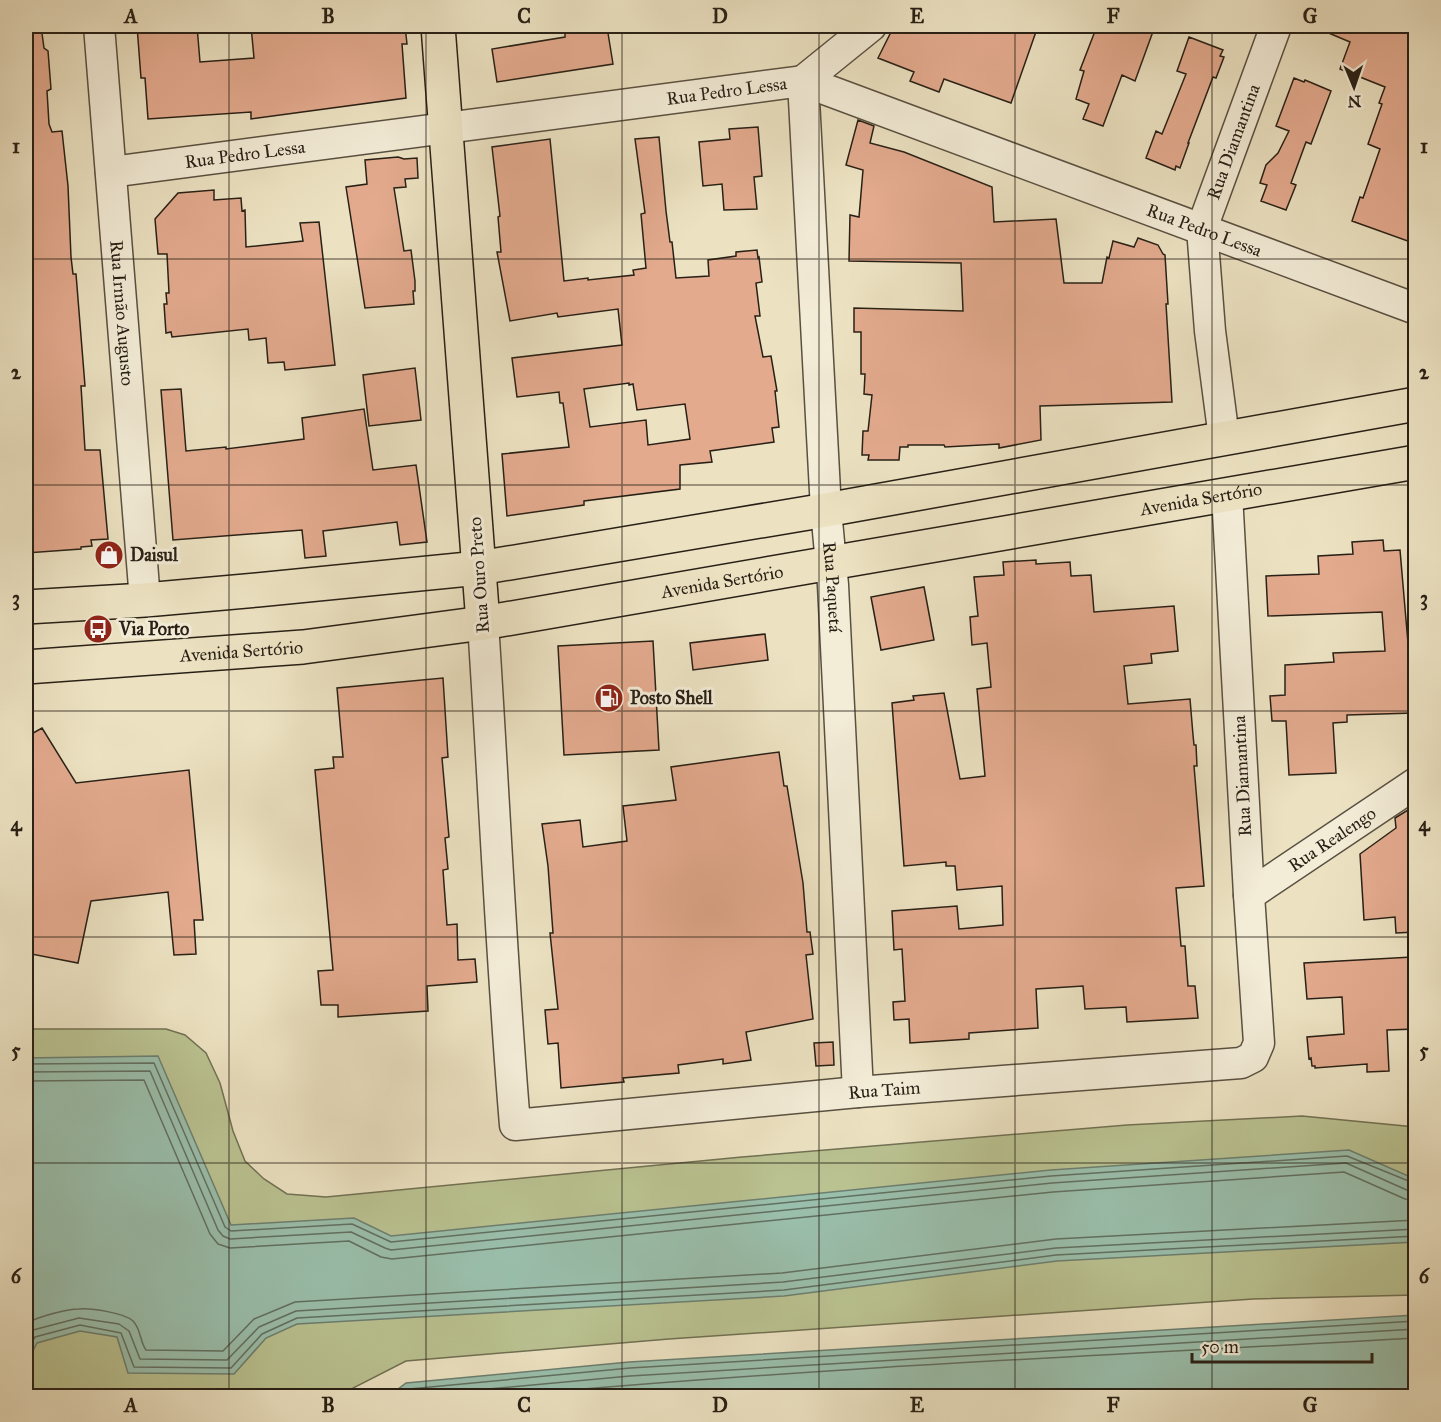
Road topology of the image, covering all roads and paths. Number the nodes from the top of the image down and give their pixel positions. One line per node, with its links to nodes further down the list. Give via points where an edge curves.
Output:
1 (99, 26): 7 (street, Rua Irmão Augusto)
2 (438, 26): 6 (main road, Rua Ouro Preto)
3 (871, 26): 5 (street)
4 (1276, 26): 8 (street, Rua Diamantina)
5 (803, 81): 6 (street, Rua Pedro Lessa); 8 (street, Rua Pedro Lessa); 14 (street, Rua Paquetá)
6 (447, 129): 7 (street, Rua Pedro Lessa); 16 (main road, Rua Ouro Preto)
7 (111, 172): 17 (street, Rua Irmão Augusto)
8 (1202, 228): 9 (street, Rua Pedro Lessa); 11 (street, Rua Diamantina)
9 (1416, 309)
10 (1416, 404): 11 (main road)
11 (1224, 438): 14 (main road)
12 (1416, 462): 13 (main road, Avenida Sertório)
13 (1227, 494): 15 (main road, Avenida Sertório); 22 (street, Rua Diamantina)
14 (826, 510): 15 (street, Rua Paquetá); 16 (main road)
15 (831, 563): 19 (main road, Avenida Sertório); 24 (street, Rua Paquetá)
16 (479, 568): 17 (main road); 19 (main road, Rua Ouro Preto)
17 (145, 600): 18 (main road)
18 (26, 607)
19 (483, 623): 20 (main road, Avenida Sertório, via 303,647); 25 (street, Rua Ouro Preto)
20 (26, 667)
21 (1416, 783): 22 (street, Rua Realengo)
22 (1249, 896): 23 (street, Rua Diamantina, via 1259,1043)
23 (1253, 1057): 24 (street, Rua Taim, via 1240,1063)
24 (858, 1092): 25 (street, Rua Taim)
25 (515, 1125)

